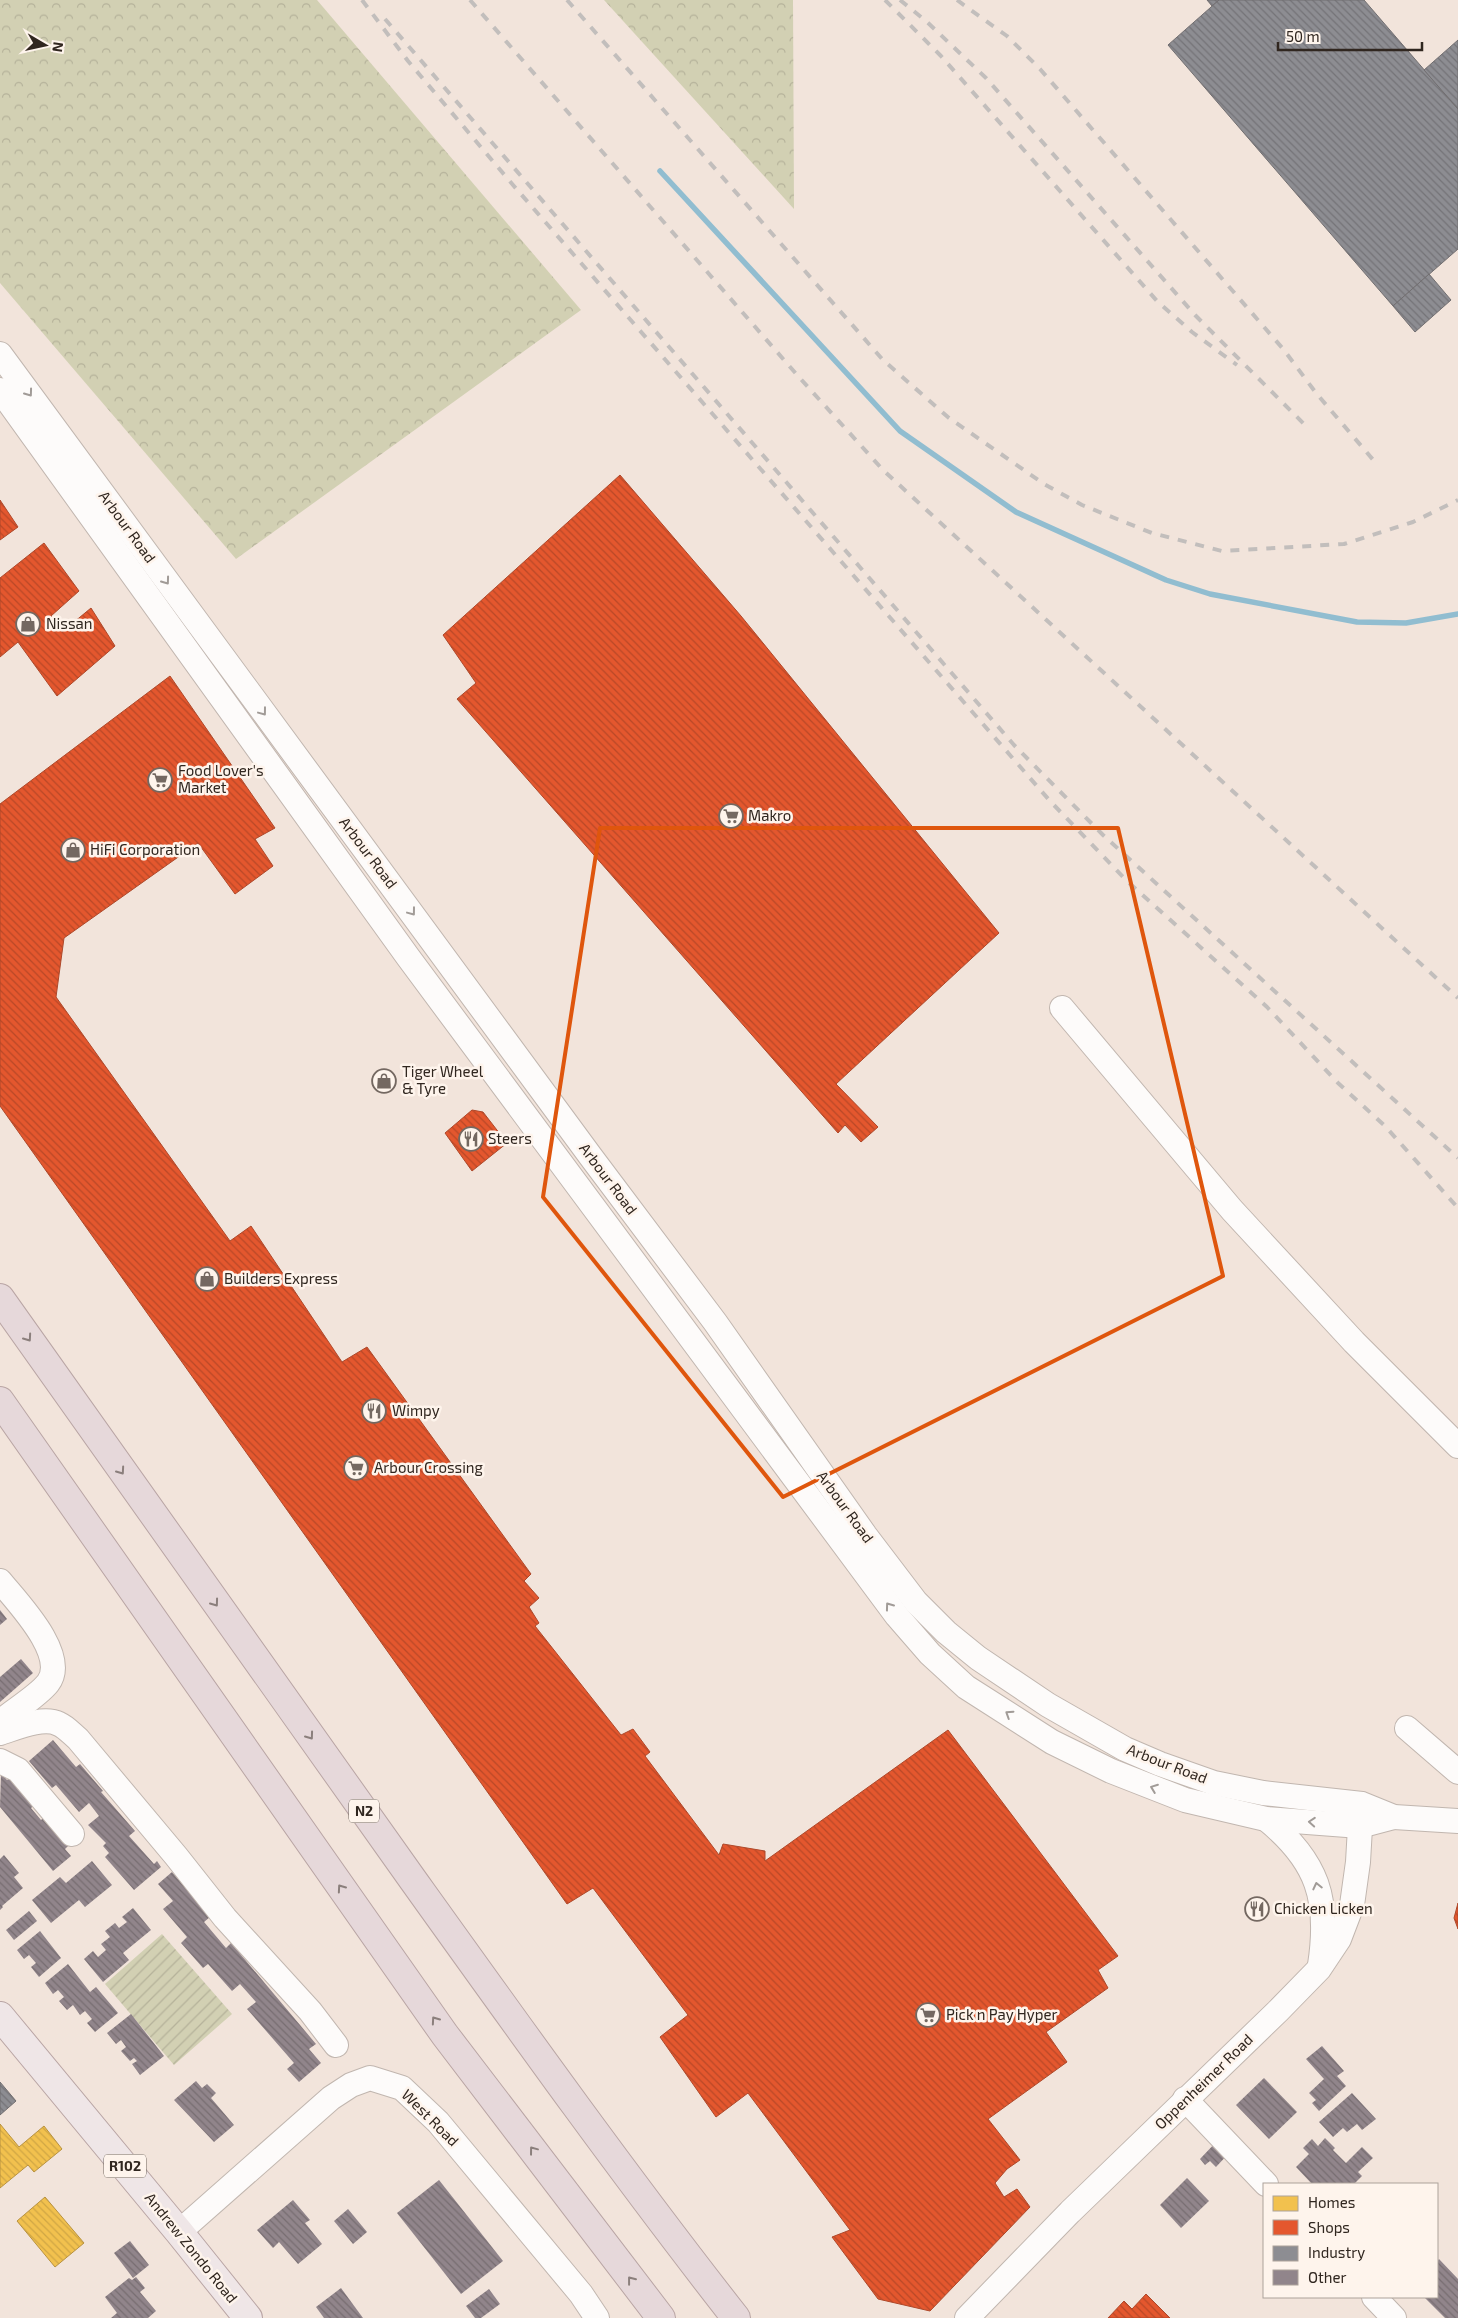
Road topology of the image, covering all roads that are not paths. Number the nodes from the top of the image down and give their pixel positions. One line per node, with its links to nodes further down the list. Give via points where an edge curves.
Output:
1 (0, 354): 13 (street, Arbour Road, one-way to 13, via 715,1322 916,1602 978,1658 1048,1705 1125,1749 1214,1783 1324,1802)
2 (0, 390): 14 (street, Arbour Road, one-way to 2, via 1185,1800 1111,1771 1052,1742 966,1686 924,1648 896,1616 408,957)
3 (1062, 1008): 6 (street, via 1232,1210 1354,1342)
4 (0, 1298): 27 (highway, N2, one-way to 27, via 536,2051 670,2235)
5 (0, 1401): 26 (highway, one-way to 5, via 445,2035)
6 (1458, 1446)
7 (0, 1581): 8 (street, via 44,1639 54,1660 54,1668 47,1684)
8 (0, 1722)
9 (1407, 1728): 12 (street)
10 (0, 1733): 19 (street, via 34,1723 54,1722 78,1739 225,1918 310,2011)
11 (0, 1761): 16 (street, via 18,1770)
12 (1458, 1772)
13 (1361, 1815): 14 (street, Arbour Road, one-way to 14); 15 (street); 17 (street, Oppenheimer Road, via 1352,1905 1339,1939)
14 (1266, 1819): 17 (street, one-way to 14, via 1323,1911 1316,1879 1298,1850)
15 (1458, 1821)
16 (72, 1834)
17 (1319, 1969): 20 (street, Oppenheimer Road)
18 (0, 2016): 22 (main road, Andrew Zondo Road / R102)
19 (336, 2045)
20 (1185, 2099): 21 (street); 28 (street, Oppenheimer Road)
21 (1265, 2183)
22 (180, 2232): 24 (main road, Andrew Zondo Road / R102); 25 (street, West Road, via 331,2098 370,2078 386,2081 402,2088 438,2122)
23 (1375, 2298): 29 (street)
24 (248, 2318)
25 (597, 2318)
26 (661, 2318)
27 (736, 2318)
28 (967, 2318)
29 (1394, 2318)

